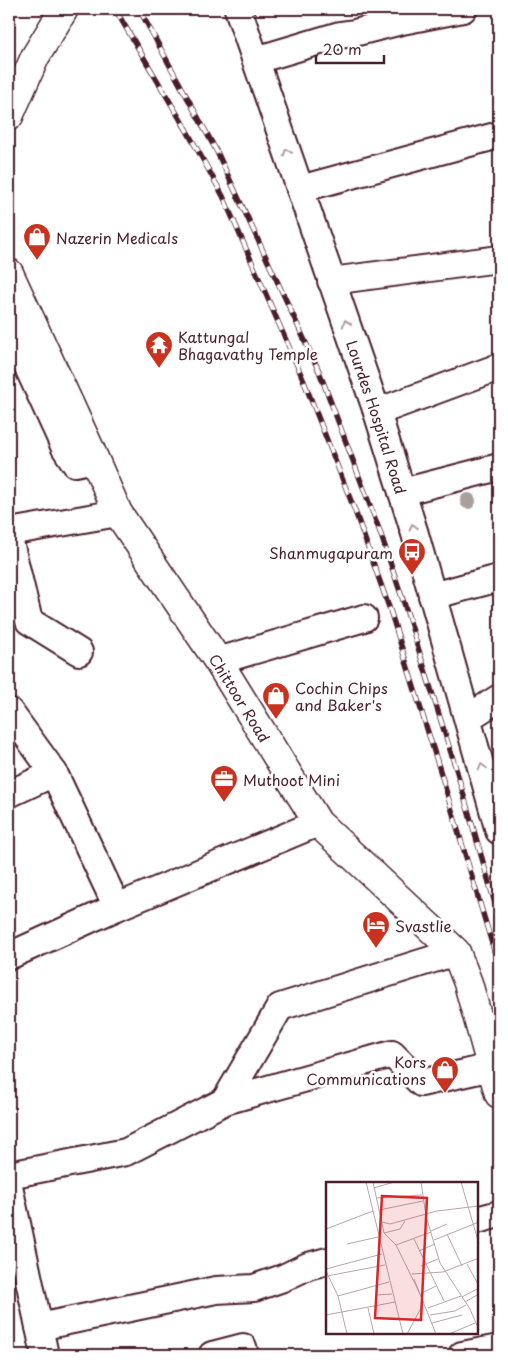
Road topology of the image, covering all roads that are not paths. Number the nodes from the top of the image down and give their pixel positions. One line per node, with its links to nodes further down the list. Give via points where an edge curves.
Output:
1 (64, 9): 5 (main road, via 35,57)
2 (238, 9): 4 (street, Lourdes Hospital Road)
3 (464, 9): 4 (street, via 340,35)
4 (256, 60): 7 (street, Lourdes Hospital Road, one-way to 4)
5 (9, 116)
6 (499, 136): 7 (street)
7 (300, 189): 10 (street, Lourdes Hospital Road)
8 (499, 259): 10 (street)
9 (9, 273): 14 (main road, Chittoor Road)
10 (331, 281): 13 (street, Lourdes Hospital Road, one-way to 10)
11 (9, 326): 14 (street, via 65,448 75,463)
12 (499, 367): 13 (street)
13 (377, 412): 16 (street, Lourdes Hospital Road)
14 (92, 454): 17 (main road, Chittoor Road)
15 (499, 467): 16 (street)
16 (402, 492): 21 (street, Lourdes Hospital Road, one-way to 16)
17 (118, 513): 18 (street); 25 (main road, Chittoor Road)
18 (9, 532)
19 (9, 538): 22 (street)
20 (499, 578): 21 (street)
21 (432, 596): 28 (street, Lourdes Hospital Road)
22 (17, 606): 24 (street, via 30,622)
23 (364, 618): 25 (street)
24 (78, 652)
25 (218, 661): 31 (main road, Chittoor Road)
26 (499, 698): 28 (street)
27 (9, 711): 29 (street)
28 (468, 718): 32 (street, Lourdes Hospital Road, one-way to 28)
29 (54, 773): 30 (street); 33 (street)
30 (9, 794)
31 (318, 823): 33 (street); 34 (main road, Chittoor Road)
32 (499, 831)
33 (117, 907): 35 (street)
34 (456, 952): 36 (main road, Chittoor Road); 38 (street, via 280,1007)
35 (9, 956)
36 (492, 1068): 37 (main road, Chittoor Road); 38 (street, via 422,1083 392,1054)
37 (499, 1094)
38 (225, 1101): 39 (street, via 126,1152)
39 (9, 1175)
40 (9, 1186): 44 (street)
41 (499, 1214): 42 (street)
42 (478, 1220)
43 (326, 1261): 44 (street, via 254,1288 216,1290)
44 (39, 1326): 46 (street)
45 (499, 1348): 49 (street)
46 (45, 1355)
47 (212, 1355): 48 (street, via 243,1348)
48 (245, 1355)
49 (462, 1355)

